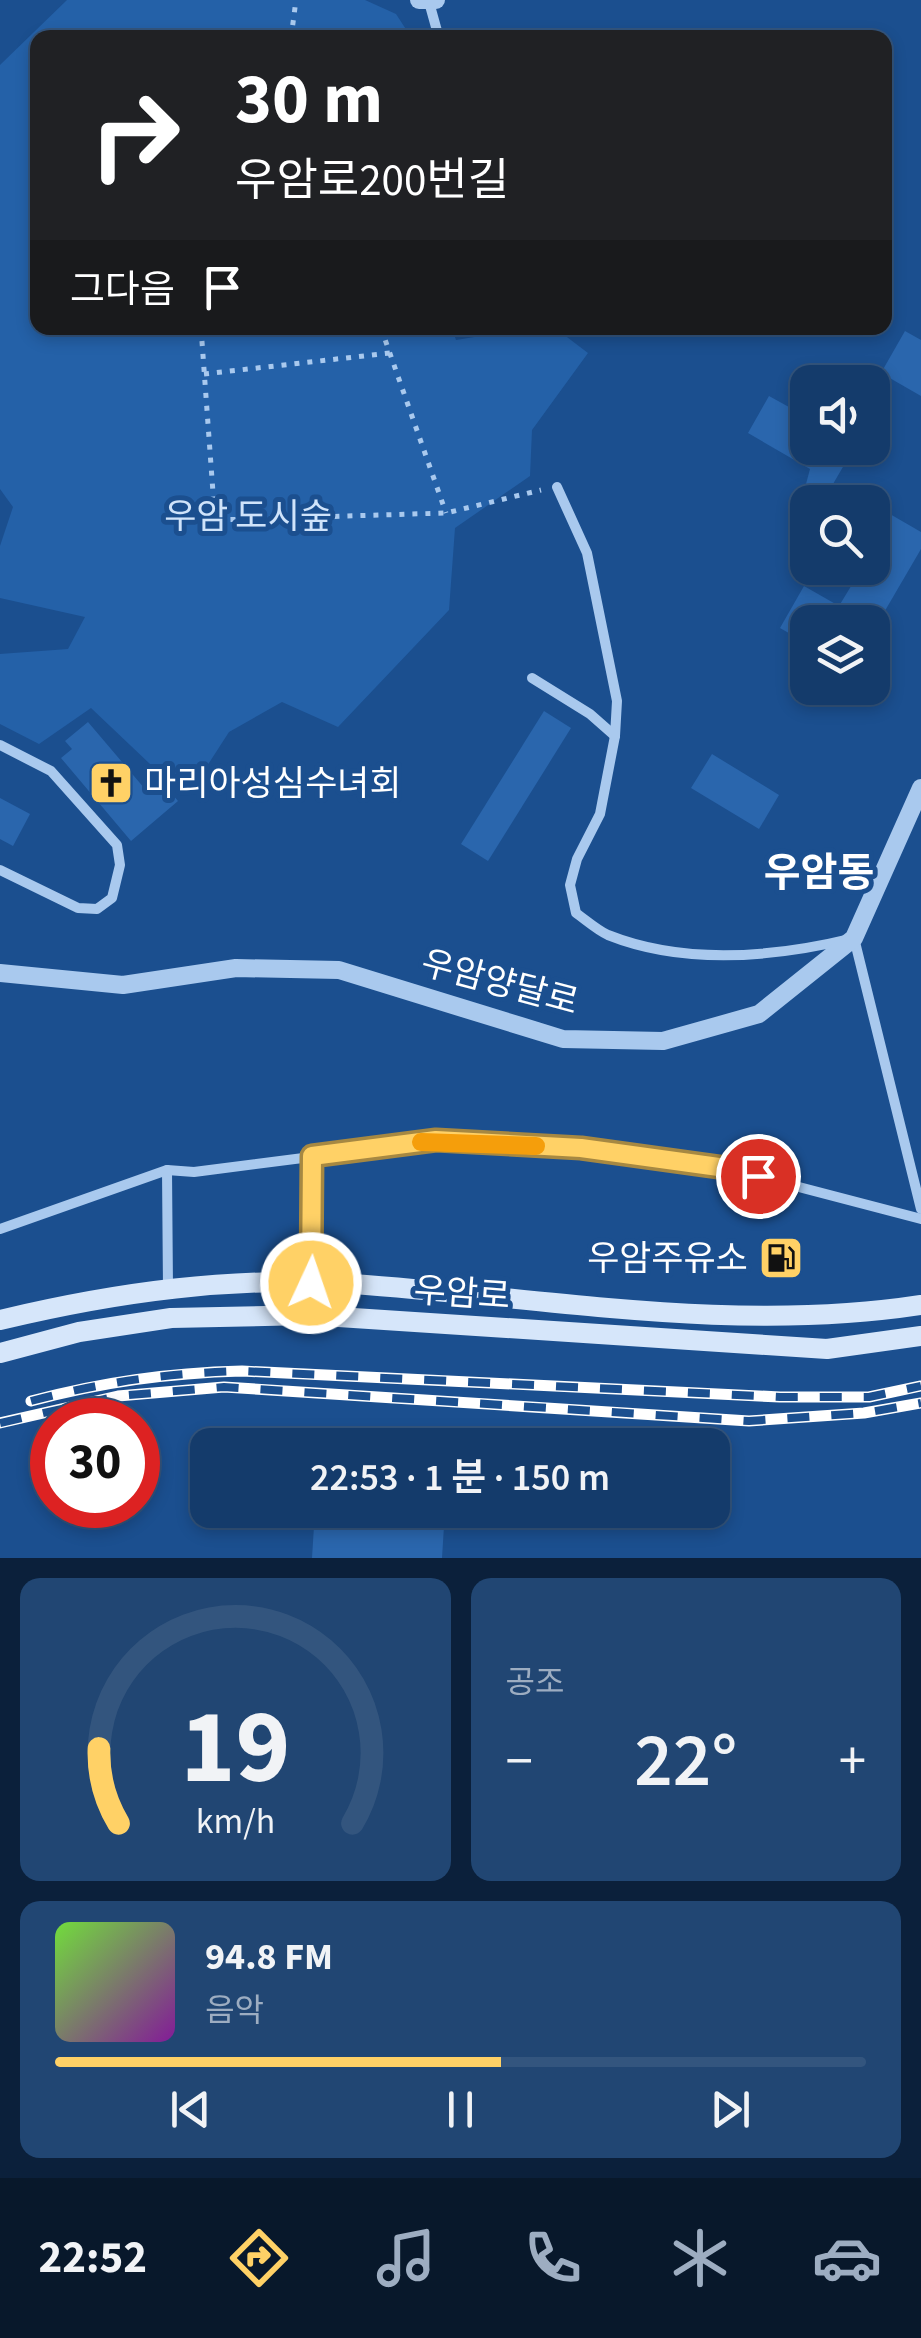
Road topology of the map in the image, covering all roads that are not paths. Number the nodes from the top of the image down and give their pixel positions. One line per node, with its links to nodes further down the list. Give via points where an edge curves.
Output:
1 (428, 1): 2 (street)
2 (437, 30)
3 (558, 486): 5 (street, via 587,553 617,700)
4 (532, 678): 5 (street)
5 (615, 736): 9 (street, via 600,814 570,885 576,914 606,934 674,952 799,951)
6 (0, 744): 8 (street, via 51,771 118,845 120,865 112,898 97,909 78,908)
7 (921, 788): 9 (street, 우암양달로)
8 (0, 870)
9 (854, 938): 10 (street, 우암양달로, via 759,1014 663,1040 564,1038 340,970 236,968 123,985); 13 (street)
10 (0, 973)
11 (312, 1156): 12 (street); 14 (street, via 436,1140 581,1148 726,1168); 16 (street)
12 (168, 1170): 15 (street); 17 (street)
13 (921, 1209)
14 (921, 1219)
15 (0, 1229)
16 (311, 1283): 17 (main road, 우암로); 18 (main road, 우암로, via 729,1314 823,1316)
17 (168, 1290): 19 (main road, 우암로, via 89,1298)
18 (921, 1305)
19 (0, 1320)
20 (921, 1336): 21 (main road, 우암로, via 828,1349 308,1315 171,1318)
21 (0, 1353)

